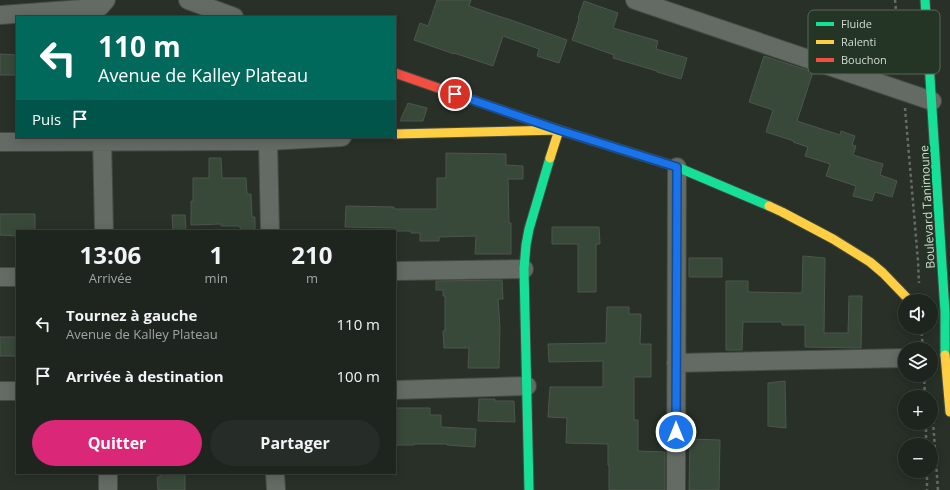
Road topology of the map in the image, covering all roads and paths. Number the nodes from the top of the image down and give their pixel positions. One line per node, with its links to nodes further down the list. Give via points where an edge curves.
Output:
1 (635, 0): 10 (street)
2 (895, 0): 6 (path)
3 (926, 0): 7 (street, Boulevard Tanimoune)
4 (192, 1): 9 (street)
5 (102, 8): 8 (street)
6 (896, 10)
7 (927, 10)
8 (0, 14)
9 (231, 16)
10 (808, 59)
11 (396, 74): 17 (street)
12 (851, 74): 15 (street)
13 (901, 74): 15 (path)
14 (930, 74): 16 (street, Boulevard Tanimoune)
15 (903, 92): 16 (street); 30 (path)
16 (932, 101): 32 (street, Boulevard Tanimoune)
17 (559, 130): 18 (street); 23 (street); 26 (street, via 529,229)
18 (396, 134)
19 (327, 138): 22 (street)
20 (102, 139): 21 (street); 22 (street); 24 (street)
21 (0, 142)
22 (268, 142): 25 (street)
23 (677, 167): 31 (street, via 782,212 833,239 870,262); 35 (street)
24 (104, 230)
25 (270, 230)
26 (524, 269): 27 (street); 36 (street)
27 (396, 271)
28 (0, 277): 29 (street)
29 (16, 277)
30 (919, 285)
31 (903, 294)
32 (942, 312): 33 (street, Boulevard Tanimoune)
33 (938, 357): 40 (street, Boulevard Tanimoune)
34 (898, 358): 35 (street)
35 (676, 363): 48 (street)
36 (527, 386): 37 (street); 47 (street)
37 (396, 390)
38 (0, 391): 39 (street)
39 (16, 391)
40 (950, 412)
41 (934, 430): 50 (path)
42 (108, 474): 45 (street)
43 (275, 474): 46 (street)
44 (927, 478): 49 (path)
45 (108, 490)
46 (276, 490)
47 (529, 490)
48 (676, 490)
49 (927, 490)
50 (938, 490)

